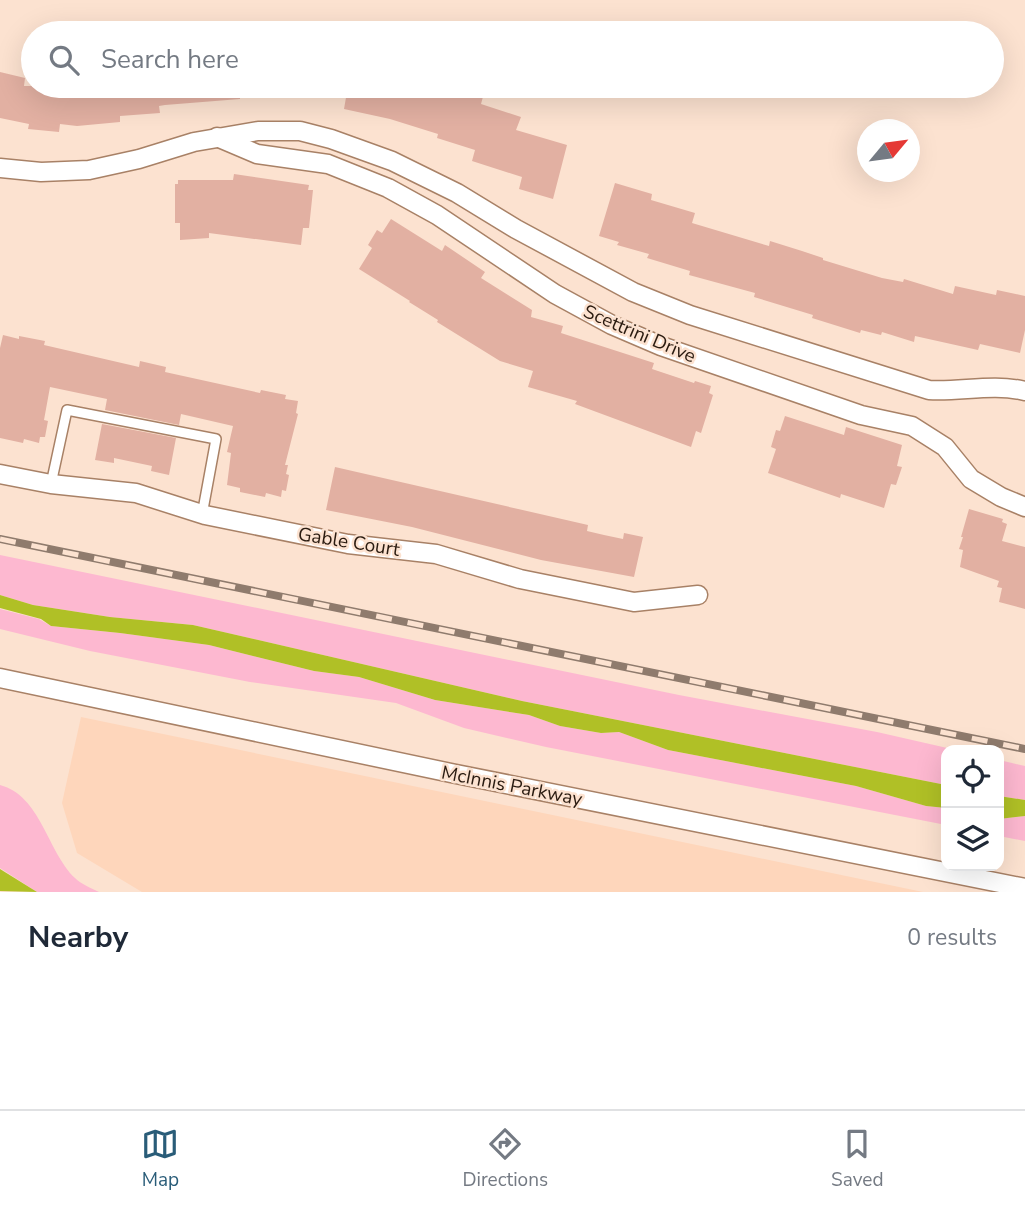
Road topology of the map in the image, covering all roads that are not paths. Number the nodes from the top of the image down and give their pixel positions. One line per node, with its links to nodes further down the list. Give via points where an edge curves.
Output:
1 (217, 137): 2 (street, Scettrini Drive, via 89,170); 3 (street, Scettrini Drive, via 300,131 331,139 392,161 633,292 690,316 929,390 1006,386); 6 (street, Scettrini Drive, via 257,154 328,164 388,188 555,294 661,346 861,415 912,426 945,447 971,479)
2 (0, 168)
3 (1025, 391)
4 (0, 474): 5 (street, Gable Court)
5 (51, 484): 7 (street, Gable Court, via 136,493); 7 (lane, via 67,410 216,439)
6 (1025, 507)
7 (202, 514): 8 (street, Gable Court, via 348,544 436,554 520,579 634,602)
8 (698, 595)
9 (0, 678): 10 (street, McInnis Parkway)
10 (1025, 888)

